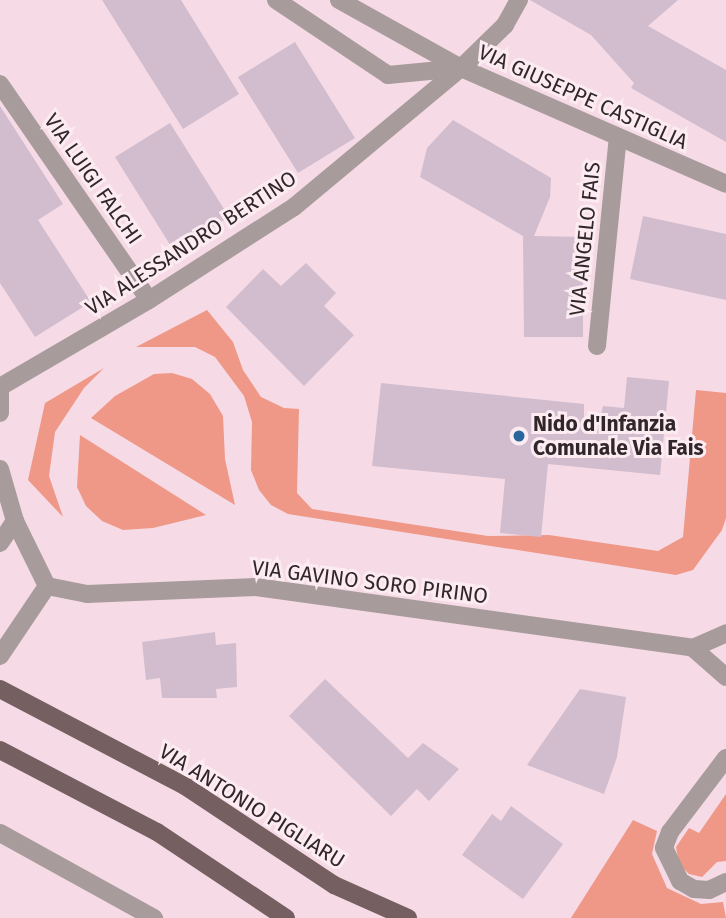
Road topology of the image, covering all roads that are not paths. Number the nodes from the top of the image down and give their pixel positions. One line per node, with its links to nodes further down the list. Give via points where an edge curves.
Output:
1 (276, 0): 4 (street, VIA GIUSEPPE CASTIGLIA, via 388,75)
2 (339, 0): 4 (street, VIA GIUSEPPE CASTIGLIA)
3 (519, 0): 4 (street, VIA ALESSANDRO BERTINO, via 505,25)
4 (460, 68): 6 (street, VIA GIUSEPPE CASTIGLIA); 8 (street, VIA ALESSANDRO BERTINO, via 294,207)
5 (0, 84): 8 (street, VIA LUIGI FALCHI)
6 (618, 137): 7 (street, VIA GIUSEPPE CASTIGLIA); 9 (street, VIA ANGELO FAIS)
7 (726, 184)
8 (149, 300): 10 (street, VIA ALESSANDRO BERTINO)
9 (597, 346)
10 (0, 386): 11 (street)
11 (0, 414)
12 (0, 469): 13 (street)
13 (15, 521): 14 (street); 15 (street)
14 (0, 543)
15 (47, 586): 17 (street, VIA GAVINO SORO PIRINO, via 87,594 256,587); 18 (street)
16 (726, 633): 17 (street)
17 (693, 649): 19 (street)
18 (0, 656)
19 (726, 677)
20 (0, 689): 27 (main road, VIA ANTONIO PIGLIARU, via 185,786 334,886)
21 (0, 750): 26 (main road, via 157,832)
22 (726, 758): 24 (street, via 670,832 664,848 680,881 694,889 709,890)
23 (0, 833): 25 (street)
24 (726, 882)
25 (154, 918)
26 (286, 918)
27 (408, 918)

